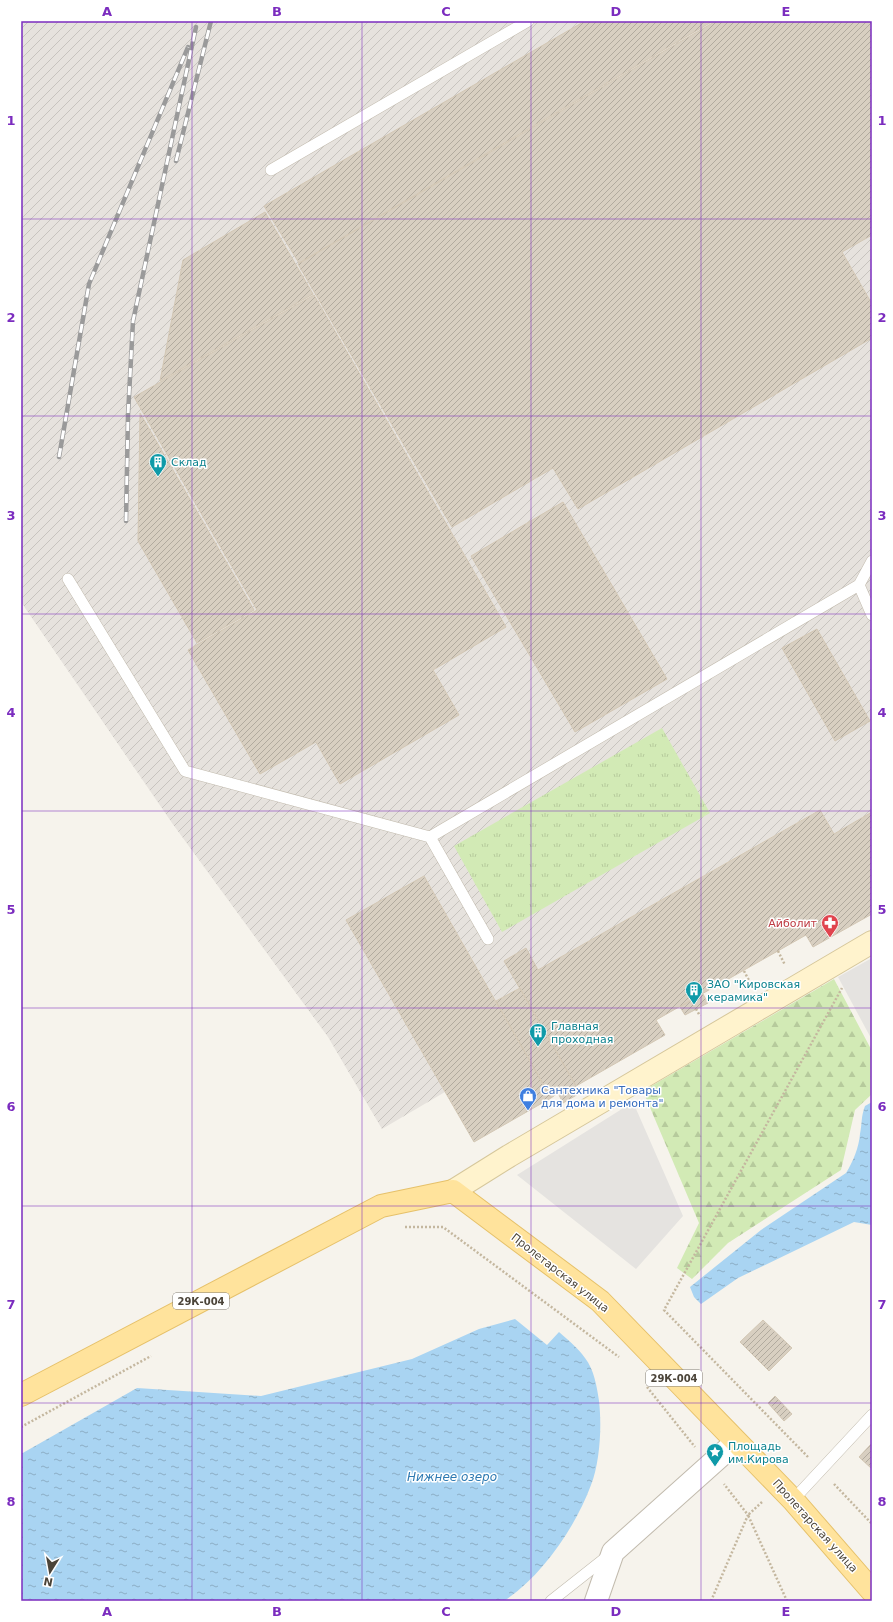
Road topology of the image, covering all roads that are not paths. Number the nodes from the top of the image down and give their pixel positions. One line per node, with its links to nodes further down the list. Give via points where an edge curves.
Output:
1 (528, 21): 2 (lane)
2 (271, 170)
3 (872, 561): 5 (lane)
4 (68, 579): 7 (lane, via 185,771)
5 (859, 585): 6 (lane); 7 (lane)
6 (872, 615)
7 (430, 837): 8 (lane)
8 (488, 939)
9 (872, 942): 10 (street)
10 (453, 1191): 11 (main road, 29К-004, via 381,1206); 13 (main road, Пролетарская улица / 29К-004, via 600,1301)
11 (21, 1395)
12 (872, 1415): 14 (lane, via 821,1470)
13 (736, 1442): 14 (main road, Пролетарская улица / 29К-004); 15 (street)
14 (786, 1493): 16 (main road, Пролетарская улица / 29К-004)
15 (613, 1552): 17 (lane); 18 (street)
16 (872, 1591)
17 (551, 1601)
18 (596, 1601)

